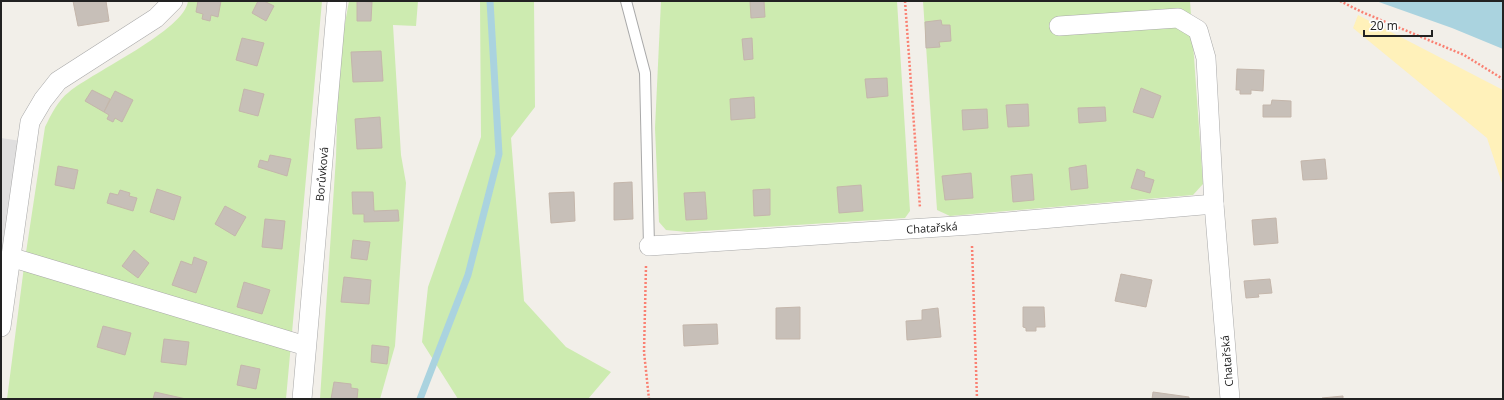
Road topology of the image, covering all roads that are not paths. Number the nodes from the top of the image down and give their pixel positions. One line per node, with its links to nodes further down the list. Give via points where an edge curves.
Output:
1 (173, 1): 7 (street, via 156,18 58,80 43,100 30,122)
2 (337, 1): 9 (street, Borůvková)
3 (626, 1): 6 (lane, via 645,73)
4 (1059, 26): 5 (street, Chatařská, via 1178,18 1198,30 1206,58)
5 (1214, 204): 6 (street, Chatařská, via 971,225); 11 (street, Chatařská)
6 (649, 246)
7 (10, 257): 8 (street); 9 (street)
8 (1, 327)
9 (306, 346): 10 (street, Borůvková)
10 (302, 399)
11 (1230, 399)

